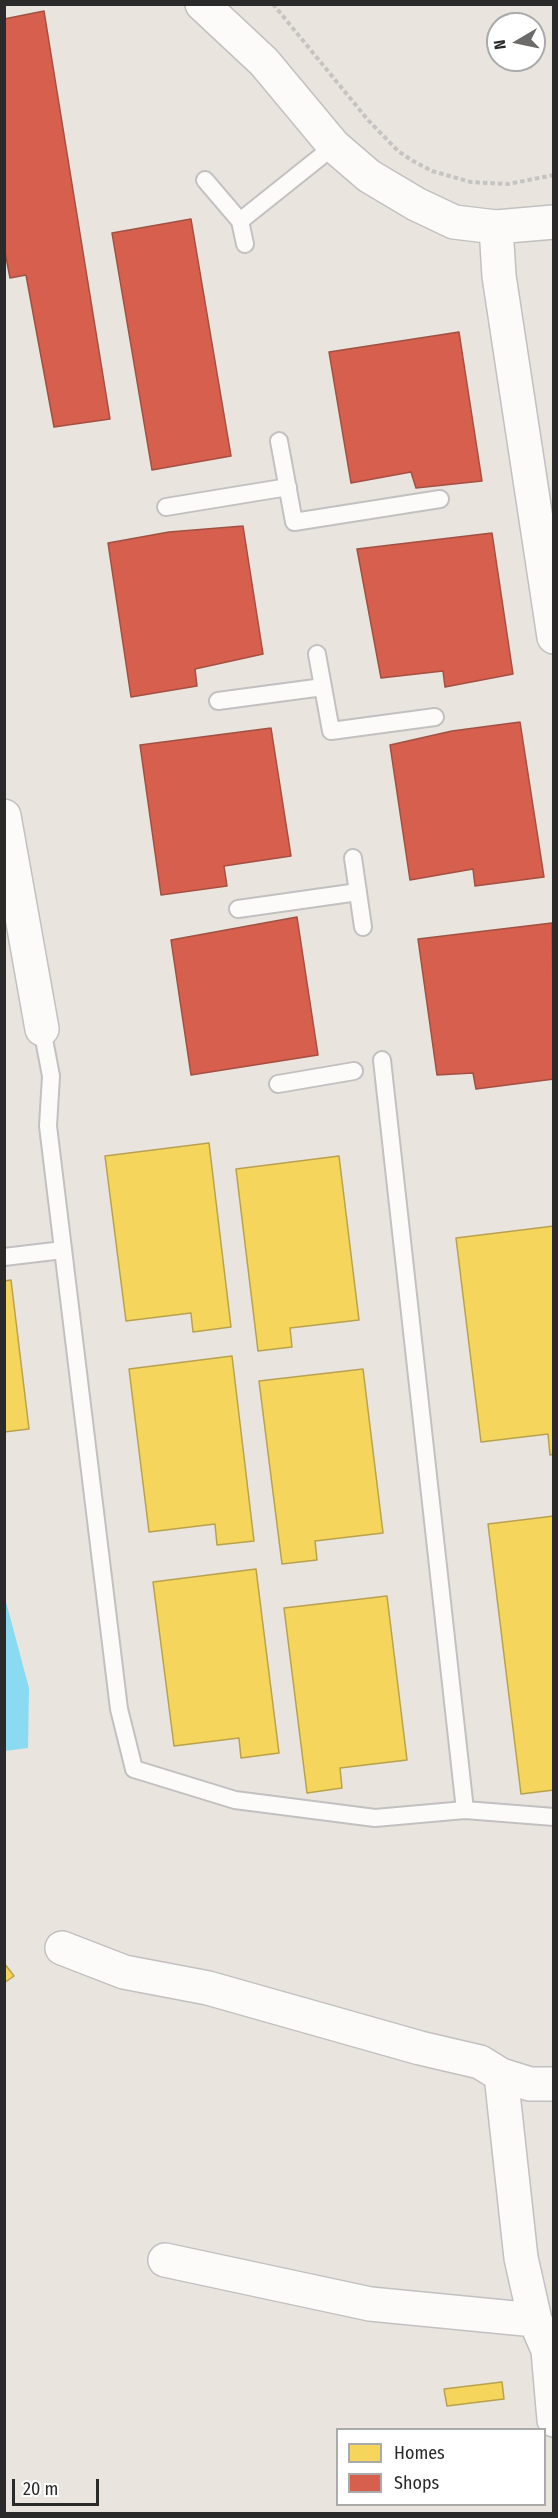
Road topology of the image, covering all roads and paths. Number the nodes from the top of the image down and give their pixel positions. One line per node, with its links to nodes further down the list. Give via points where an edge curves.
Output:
1 (202, 4): 3 (street, via 264,62)
2 (273, 4): 4 (path, via 368,120 413,161 471,182 508,184)
3 (333, 146): 6 (lane); 8 (street, via 369,176 416,204 454,222)
4 (554, 175)
5 (205, 180): 6 (lane)
6 (240, 221): 9 (lane)
7 (554, 222): 8 (street)
8 (496, 227): 14 (street, via 499,276)
9 (245, 244)
10 (279, 441): 11 (lane)
11 (288, 487): 12 (lane, via 294,522); 13 (lane)
12 (440, 499)
13 (166, 507)
14 (554, 637)
15 (317, 654): 16 (lane)
16 (323, 687): 17 (lane); 18 (lane, via 331,731)
17 (218, 701)
18 (435, 717)
19 (4, 816): 24 (street)
20 (353, 858): 21 (lane)
21 (358, 892): 22 (lane); 23 (lane)
22 (238, 909)
23 (363, 927)
24 (42, 1029): 28 (lane, via 51,1076 48,1126)
25 (382, 1060): 30 (lane)
26 (354, 1071): 27 (lane)
27 (278, 1084)
28 (63, 1250): 29 (lane); 30 (lane, via 118,1709 134,1769 235,1800 375,1818)
29 (4, 1257)
30 (465, 1810): 31 (lane)
31 (554, 1817)
32 (62, 1948): 33 (street, via 124,1972 207,1988 480,2062)
33 (501, 2075): 34 (street, via 530,2084); 36 (street, via 521,2258)
34 (554, 2084)
35 (165, 2260): 36 (street, via 370,2304)
36 (534, 2320): 37 (street)
37 (551, 2350): 38 (street)
38 (554, 2421)

